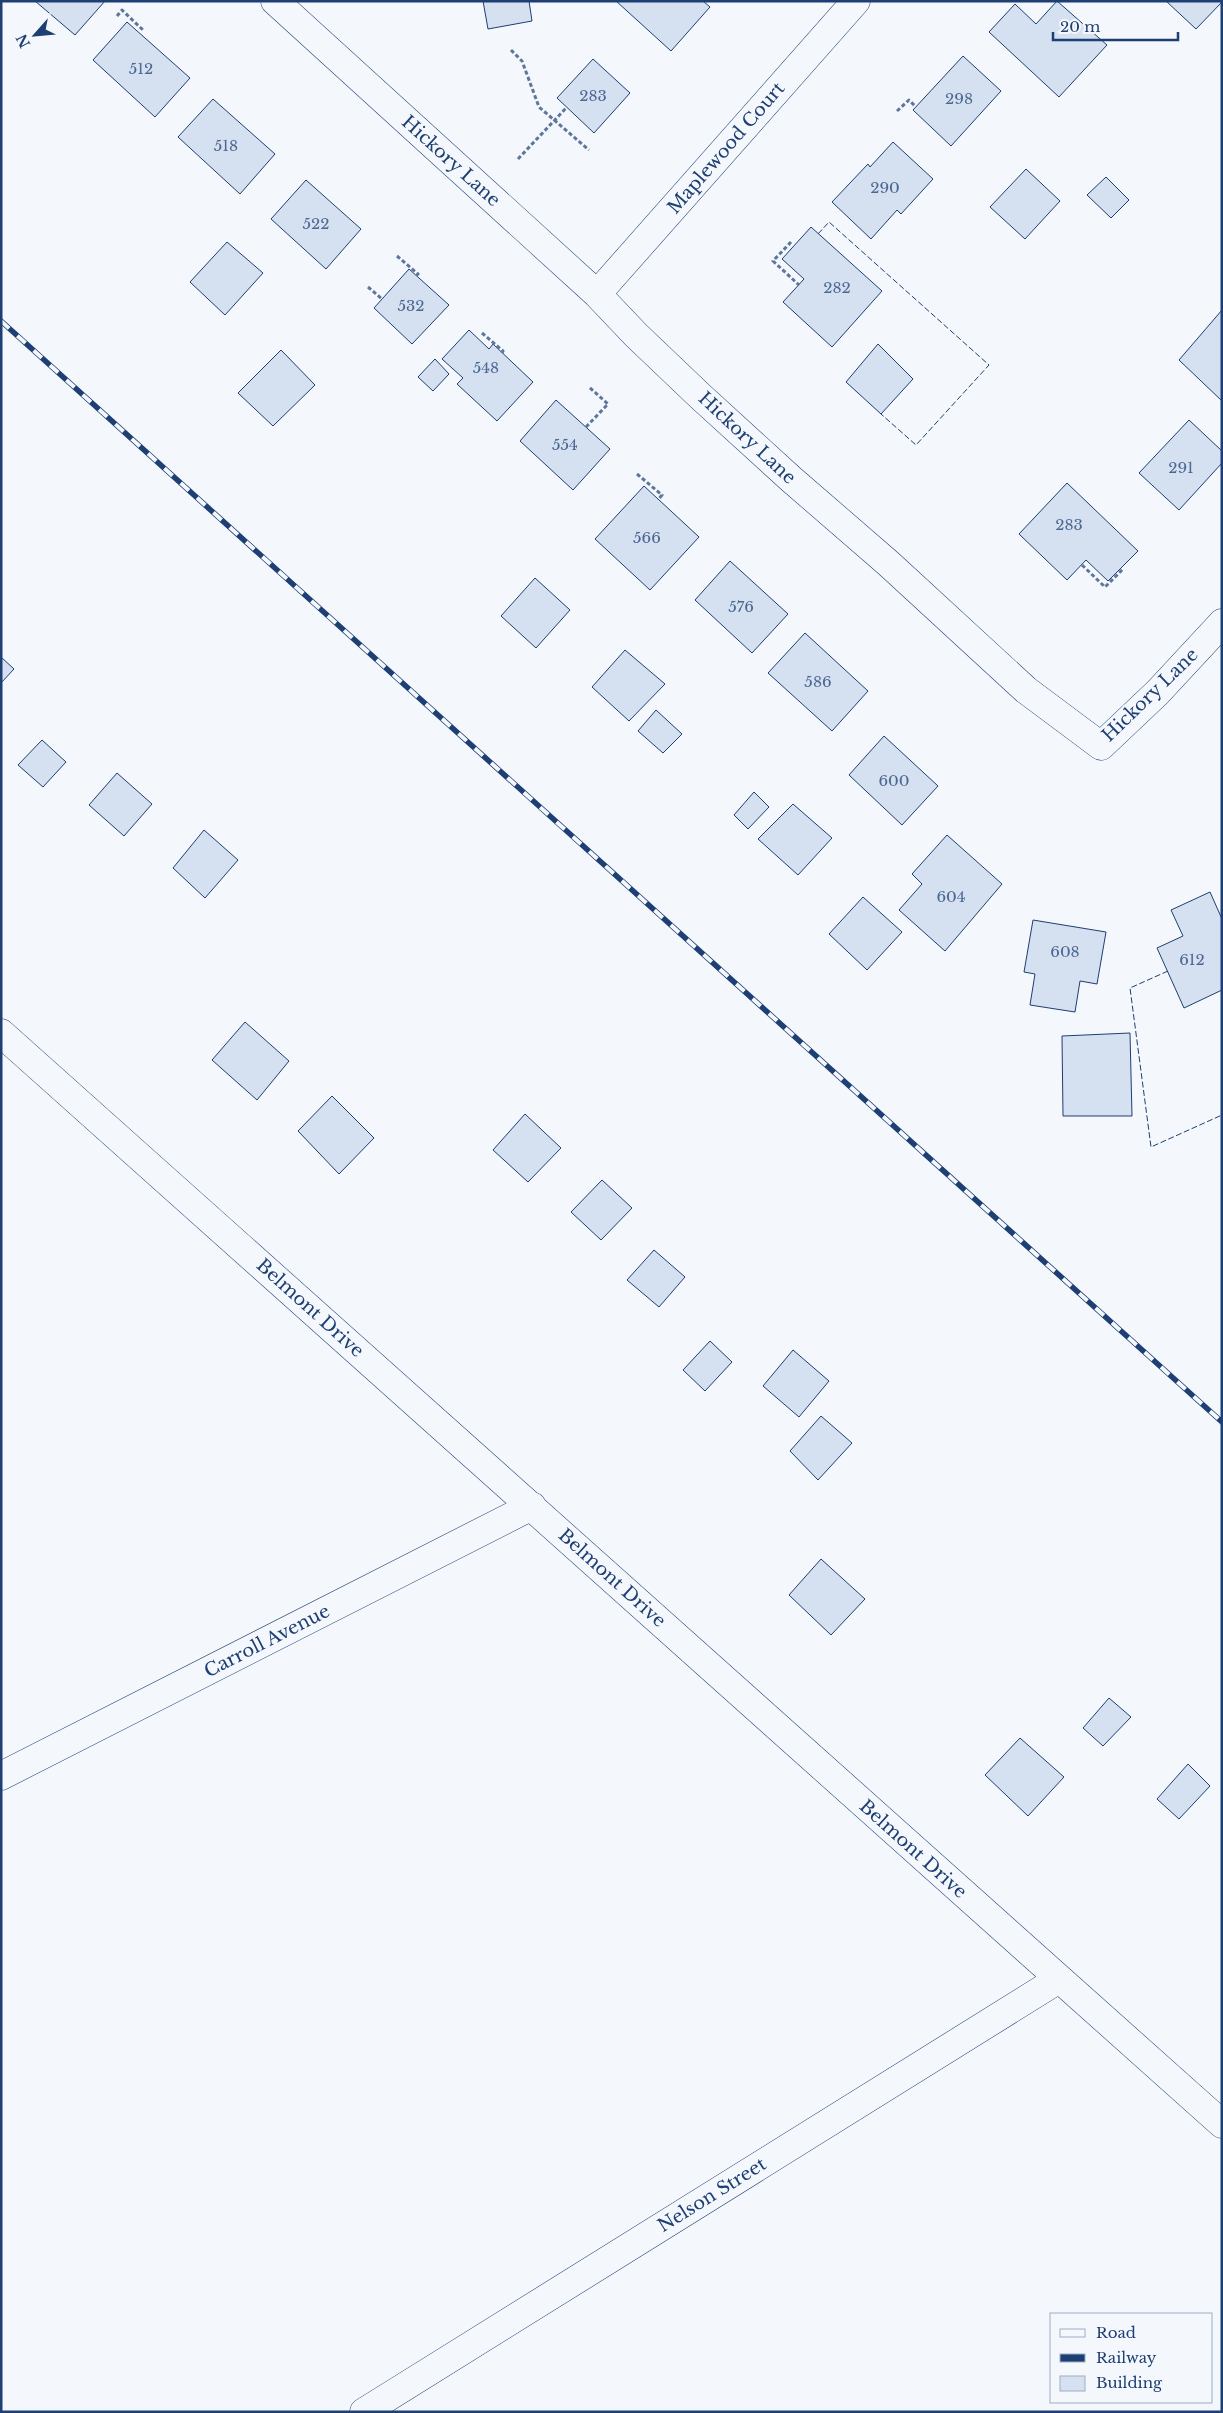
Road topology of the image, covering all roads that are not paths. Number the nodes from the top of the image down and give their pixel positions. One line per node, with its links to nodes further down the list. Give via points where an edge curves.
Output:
1 (275, 1): 3 (street, Hickory Lane)
2 (856, 1): 3 (street, Maplewood Court)
3 (597, 294): 4 (street, Hickory Lane, via 636,335 791,480 874,550 1026,690 1101,746 1158,692)
4 (1222, 623)
5 (1, 1033): 6 (street, Belmont Drive)
6 (532, 1506): 7 (street, Carroll Avenue); 8 (street, Belmont Drive)
7 (1, 1776)
8 (1059, 1979): 9 (street, Belmont Drive); 10 (street, Nelson Street)
9 (1222, 2124)
10 (364, 2412)

